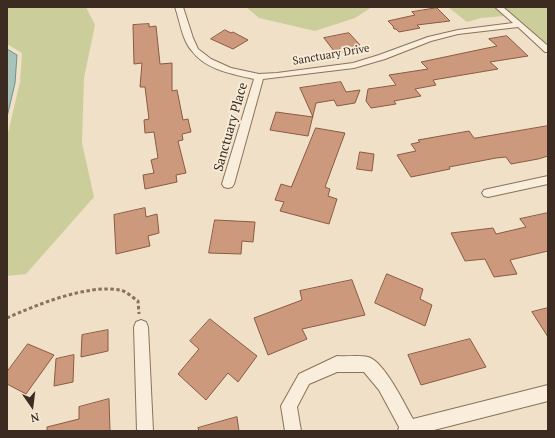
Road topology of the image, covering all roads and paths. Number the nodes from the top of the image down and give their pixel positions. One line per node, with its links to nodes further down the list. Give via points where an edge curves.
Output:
1 (178, 7): 5 (street, Sanctuary Drive, via 195,50 208,61 228,70)
2 (499, 7): 3 (street)
3 (519, 25): 4 (street); 5 (street, Sanctuary Drive, via 458,32 428,39 354,65)
4 (548, 50)
5 (259, 77): 7 (street, Sanctuary Place)
6 (548, 180): 8 (street)
7 (228, 184)
8 (488, 193)
9 (7, 318): 10 (path, via 86,291 121,290 138,301)
10 (141, 327): 13 (street)
11 (547, 394): 12 (street)
12 (408, 429): 14 (street, via 385,384 368,365 337,364 304,379 289,406)
13 (145, 431)
14 (293, 431)

